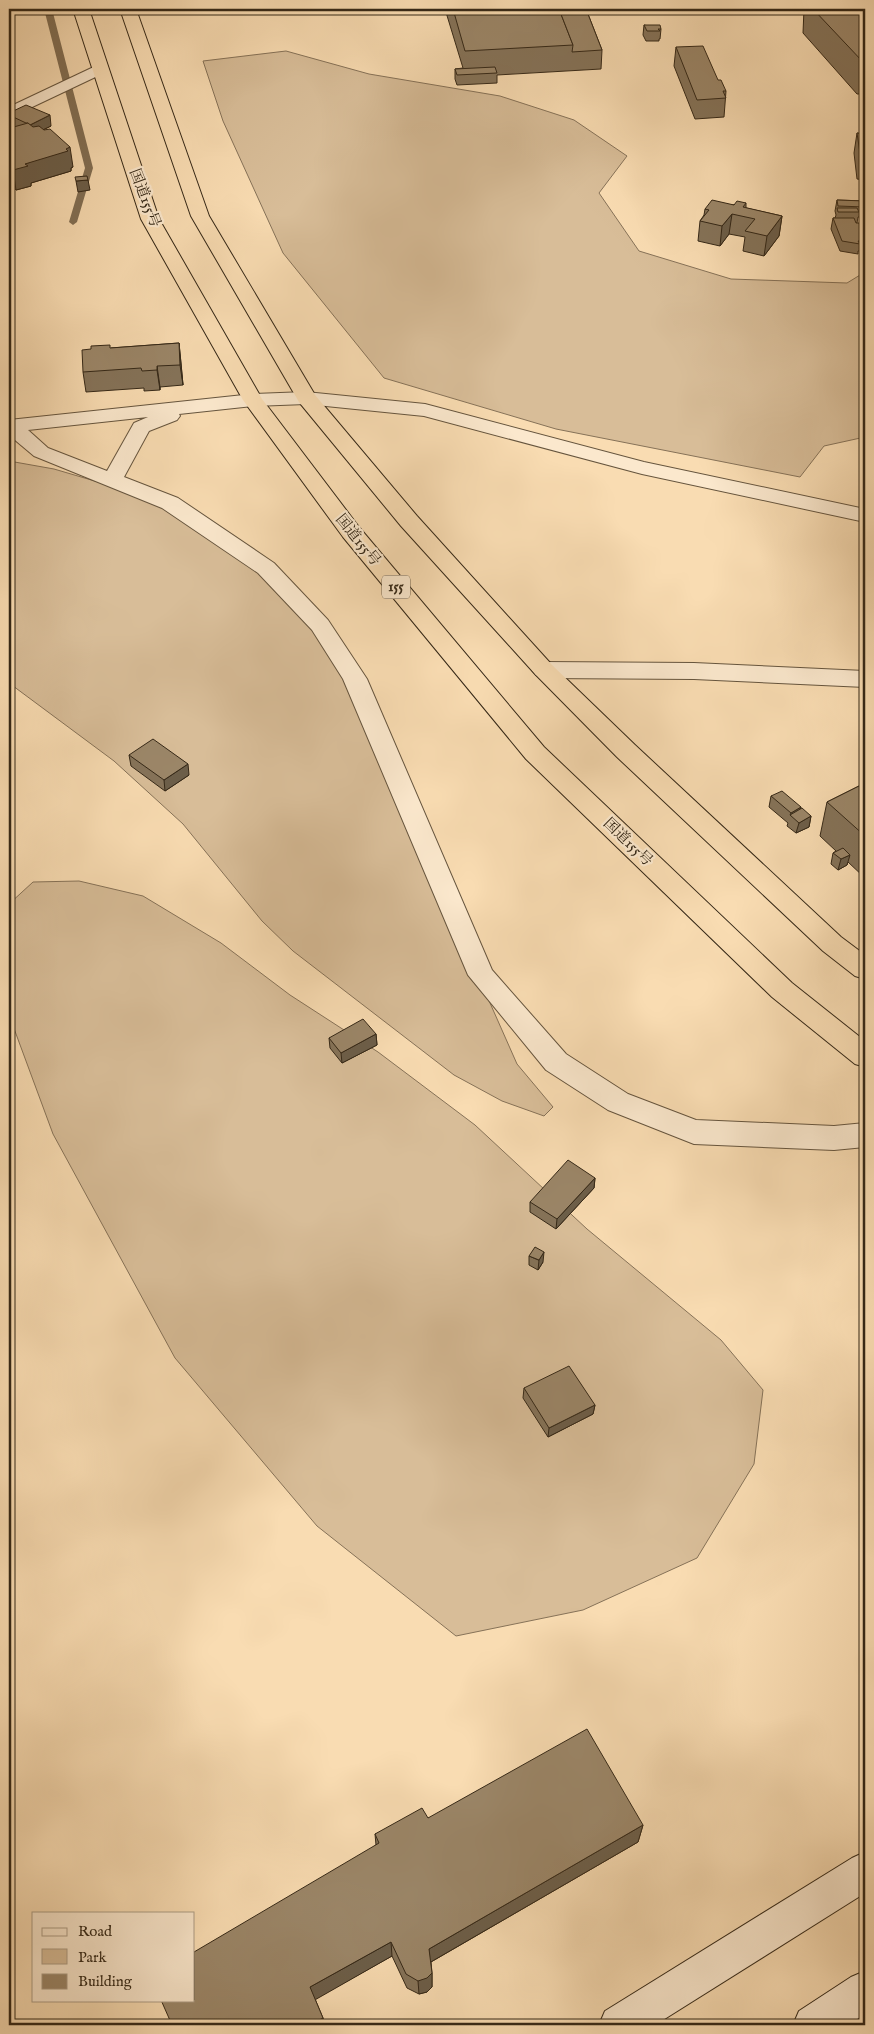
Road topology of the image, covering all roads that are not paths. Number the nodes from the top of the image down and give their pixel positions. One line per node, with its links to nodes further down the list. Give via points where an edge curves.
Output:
1 (81, 9): 3 (highway, 国道155号 / 155)
2 (128, 9): 5 (highway, via 200,216)
3 (100, 69): 4 (street); 6 (highway, 国道155号 / 155, via 150,219)
4 (9, 113)
5 (306, 398): 6 (street); 10 (street, via 425,410 642,468); 11 (highway, via 409,521)
6 (253, 400): 7 (street); 14 (highway, 国道155号 / 155, via 351,532 535,753 782,990)
7 (192, 408): 8 (street); 9 (street, via 141,427)
8 (10, 426): 9 (street, via 41,452)
9 (112, 480): 15 (street, via 170,503 266,568 320,625 354,678 482,976 556,1062 618,1102 694,1132 834,1138)
10 (865, 515)
11 (544, 670): 12 (street, via 694,670); 13 (highway, via 832,944)
12 (865, 680)
13 (865, 969)
14 (865, 1056)
15 (865, 1135)
16 (865, 1871): 18 (street)
17 (865, 1991): 19 (street)
18 (619, 2025)
19 (813, 2025)

